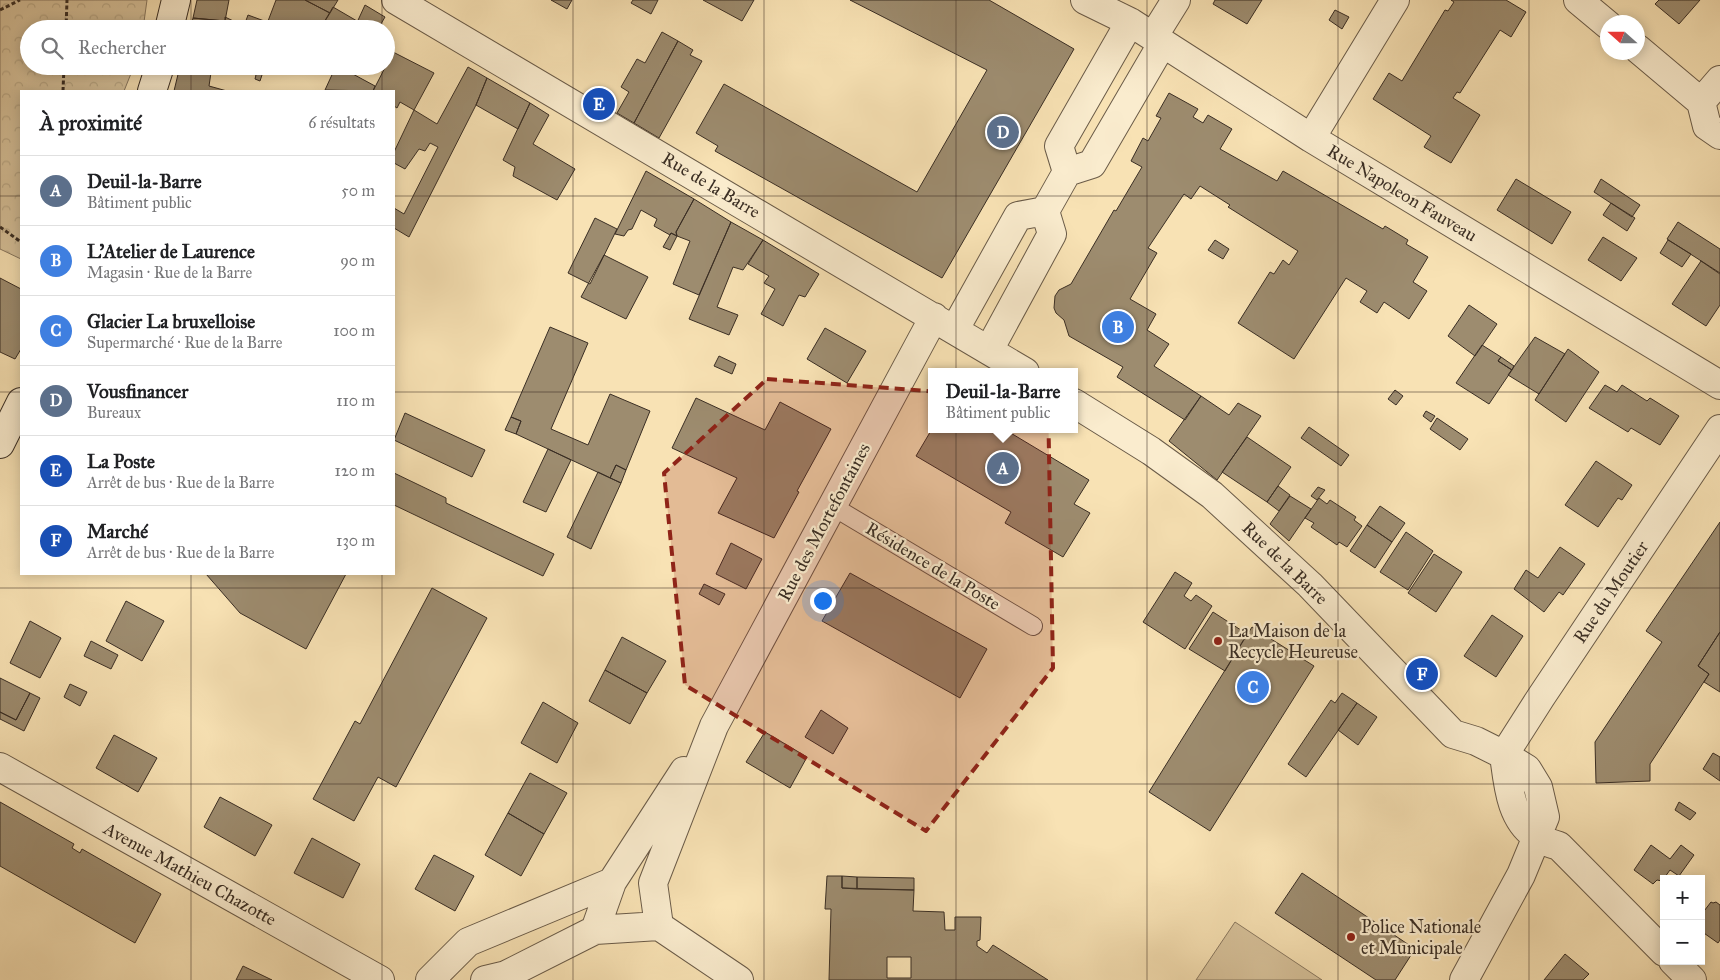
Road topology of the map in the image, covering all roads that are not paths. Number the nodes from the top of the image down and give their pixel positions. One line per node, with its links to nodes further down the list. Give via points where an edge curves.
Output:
1 (176, 0): 9 (street)
2 (396, 0): 7 (street, Rue de la Barre)
3 (1085, 0): 10 (street, Rue Napoleon Fauveau)
4 (1176, 0): 11 (street)
5 (1395, 0): 18 (street)
6 (1578, 0): 8 (street)
7 (426, 8): 21 (street, Rue de la Barre)
8 (1600, 18)
9 (171, 20)
10 (1130, 22): 11 (street, Rue Napoleon Fauveau); 19 (street, via 1059,146)
11 (1158, 40): 18 (street, Rue Napoleon Fauveau); 19 (street, via 1092,164)
12 (1645, 55): 16 (street)
13 (157, 75): 15 (street)
14 (1720, 80): 16 (street)
15 (152, 90)
16 (1701, 102): 17 (street, via 1707,126)
17 (1720, 135)
18 (1311, 138): 24 (street, Rue Napoleon Fauveau)
19 (1067, 172): 20 (street)
20 (1045, 211): 21 (street, Rue des Mortefontaines, via 1018,216); 22 (street, via 1052,234)
21 (944, 323): 22 (street, Rue de la Barre); 29 (street, Rue des Mortefontaines)
22 (989, 350): 23 (street, Rue de la Barre)
23 (1018, 368)
24 (1720, 385)
25 (20, 404): 28 (street)
26 (1078, 405): 32 (street, Rue de la Barre, via 1151,451 1212,495 1310,585 1453,734)
27 (1720, 429): 32 (street, Rue du Moutier)
28 (0, 444)
29 (832, 506): 30 (lane, Résidence de la Poste); 31 (street, Rue des Mortefontaines)
30 (1033, 626)
31 (714, 726): 35 (street, Rue des Mortefontaines); 36 (street, Rue des Mortefontaines, via 653,883)
32 (1504, 755): 34 (street, Rue de la Barre, via 1527,769 1538,787 1545,816)
33 (0, 768): 40 (street, Avenue Mathieu Chazotte)
34 (1538, 838): 38 (street, via 1559,846); 44 (street, Rue de la Barre)
35 (612, 882): 37 (street); 41 (street, via 468,942)
36 (659, 926): 37 (street); 43 (street)
37 (595, 930): 42 (street, via 506,975)
38 (1660, 948)
39 (1677, 965): 45 (street)
40 (380, 980)
41 (430, 980)
42 (485, 980)
43 (739, 980)
44 (1464, 980)
45 (1692, 980)

